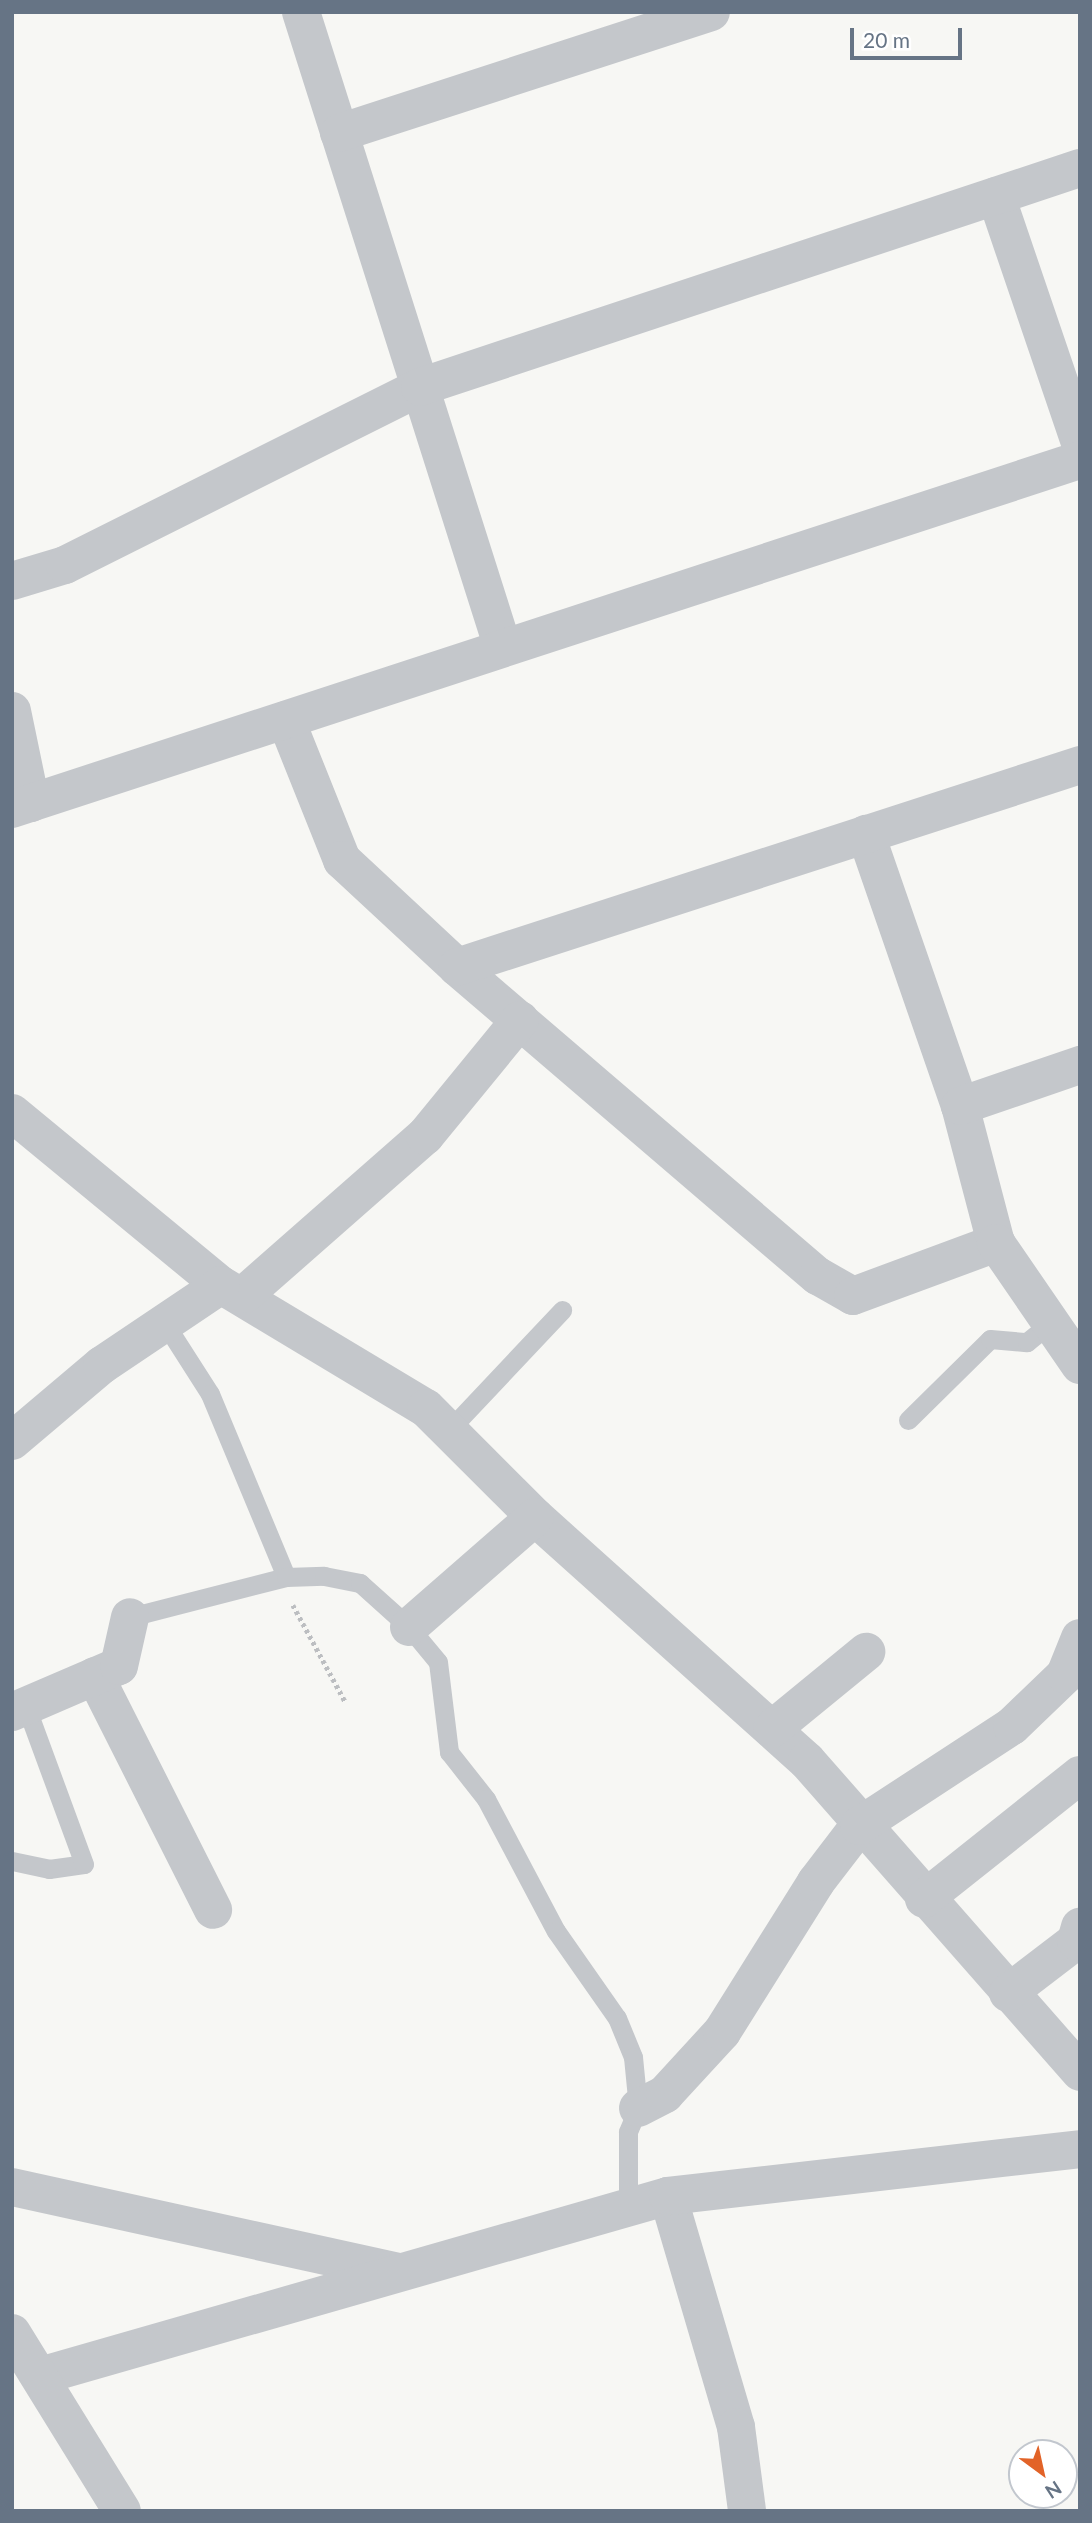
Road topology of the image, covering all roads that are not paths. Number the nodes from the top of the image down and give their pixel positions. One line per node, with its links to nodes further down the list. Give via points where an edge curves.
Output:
1 (301, 12): 3 (street)
2 (711, 12): 3 (street)
3 (339, 133): 6 (street)
4 (1080, 168): 5 (street)
5 (996, 196): 6 (street); 7 (street)
6 (420, 387): 9 (street, via 65,565); 10 (street)
7 (1080, 443)
8 (1080, 460): 10 (street)
9 (12, 581)
10 (503, 649): 12 (street)
11 (12, 711): 14 (street)
12 (286, 720): 14 (street); 16 (street, via 342,860)
13 (1080, 765): 15 (street)
14 (22, 806)
15 (866, 834): 16 (street); 19 (street)
16 (457, 967): 17 (street)
17 (520, 1020): 21 (street, via 818,1276 853,1296); 22 (street, via 425,1136)
18 (1080, 1065): 19 (street)
19 (960, 1106): 21 (street)
20 (12, 1113): 22 (street)
21 (996, 1243): 25 (street)
22 (233, 1289): 24 (street); 28 (street, via 400,1388)
23 (562, 1310): 28 (lane)
24 (164, 1322): 29 (street); 31 (lane, via 210,1394)
25 (1047, 1326): 26 (street); 27 (lane, via 1027,1342 990,1339)
26 (1080, 1365)
27 (908, 1420)
28 (449, 1430): 30 (street)
29 (12, 1441)
30 (535, 1517): 33 (street); 38 (street)
31 (286, 1577): 32 (lane); 33 (lane, via 360,1583)
32 (130, 1617): 36 (street, via 119,1666)
33 (409, 1627): 47 (lane, via 438,1662 449,1752 486,1799 556,1931 617,2018 633,2057)
34 (1080, 1637): 40 (street, via 1065,1675 1012,1726)
35 (866, 1652): 38 (street)
36 (95, 1676): 37 (street); 43 (street)
37 (19, 1709): 41 (lane, via 84,1864 50,1869)
38 (772, 1729): 40 (street)
39 (1080, 1775): 42 (street)
40 (859, 1826): 42 (street); 47 (street, via 816,1882 722,2032 665,2094)
41 (12, 1861)
42 (924, 1899): 45 (street)
43 (213, 1910)
44 (1080, 1927): 45 (street, via 1076,1941)
45 (1008, 1993): 46 (street)
46 (1080, 2072)
47 (638, 2108): 51 (lane, via 628,2132)
48 (1080, 2149): 50 (street)
49 (12, 2187): 52 (street)
50 (668, 2196): 51 (street); 56 (street, via 736,2427)
51 (628, 2208): 52 (street)
52 (403, 2273): 54 (street)
53 (12, 2333): 54 (street)
54 (26, 2380): 55 (street)
55 (122, 2511)
56 (747, 2511)

